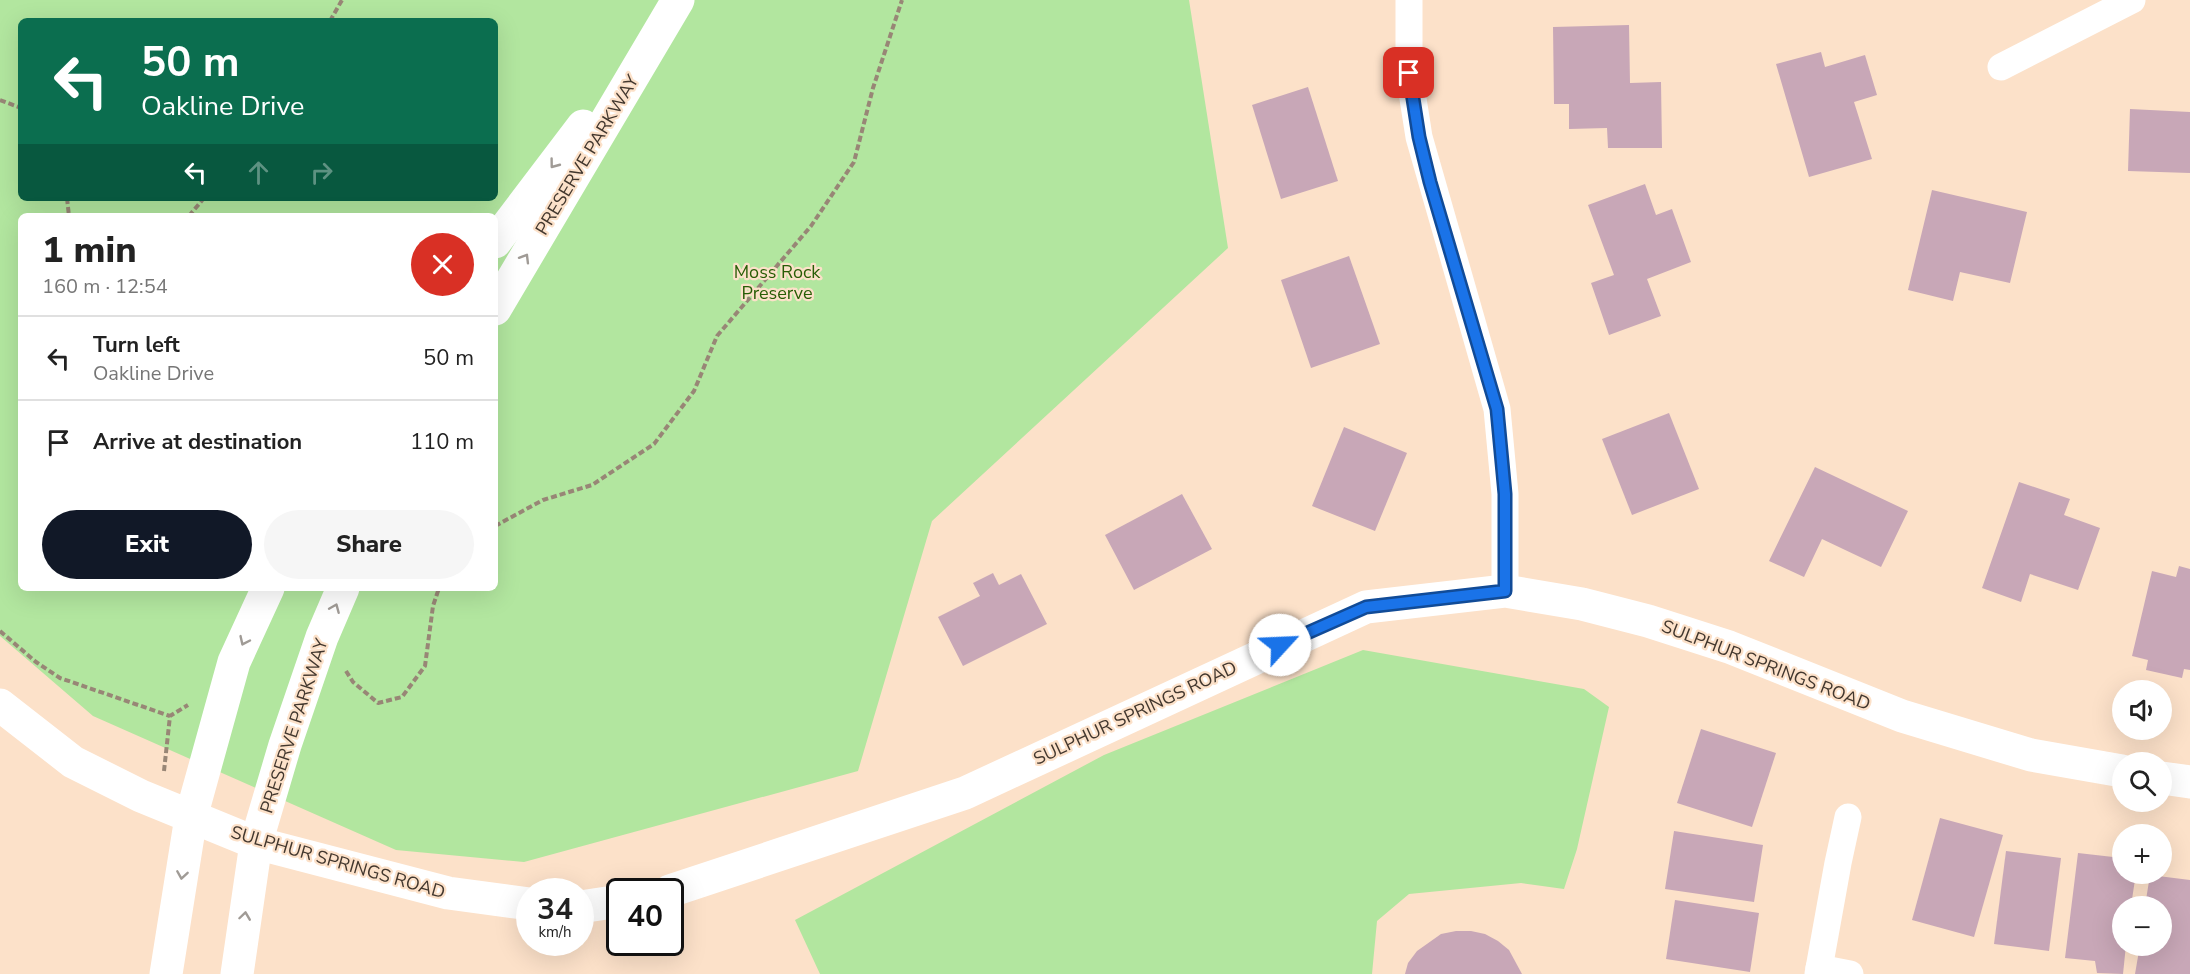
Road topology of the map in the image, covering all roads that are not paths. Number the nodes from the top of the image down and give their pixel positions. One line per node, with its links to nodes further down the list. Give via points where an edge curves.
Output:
1 (678, 0): 5 (street, PRESERVE PARKWAY, one-way to 5); 6 (street, PRESERVE PARKWAY, one-way to 1)
2 (1409, 0): 9 (street, via 1409,73 1419,137 1497,409 1505,494)
3 (2132, 0): 4 (street)
4 (2001, 67)
5 (498, 238)
6 (498, 304)
7 (267, 591): 14 (street, one-way to 14, via 234,662)
8 (342, 591): 16 (street, PRESERVE PARKWAY, one-way to 8, via 285,745)
9 (1505, 591): 11 (street, SULPHUR SPRINGS ROAD, via 1582,604 1648,621 1729,647 1902,716 2031,755); 17 (street, SULPHUR SPRINGS ROAD, via 1366,607 965,793)
10 (0, 705): 14 (street, SULPHUR SPRINGS ROAD, via 73,762)
11 (2112, 769)
12 (2172, 779): 13 (street)
13 (2190, 782)
14 (191, 817): 16 (street, SULPHUR SPRINGS ROAD); 20 (street, one-way to 20)
15 (1848, 817): 19 (street)
16 (256, 843): 18 (street, SULPHUR SPRINGS ROAD, via 448,893); 21 (street, PRESERVE PARKWAY, one-way to 16)
17 (684, 886)
18 (516, 902)
19 (1818, 971): 22 (street)
20 (166, 974)
21 (237, 974)
22 (1850, 974)

